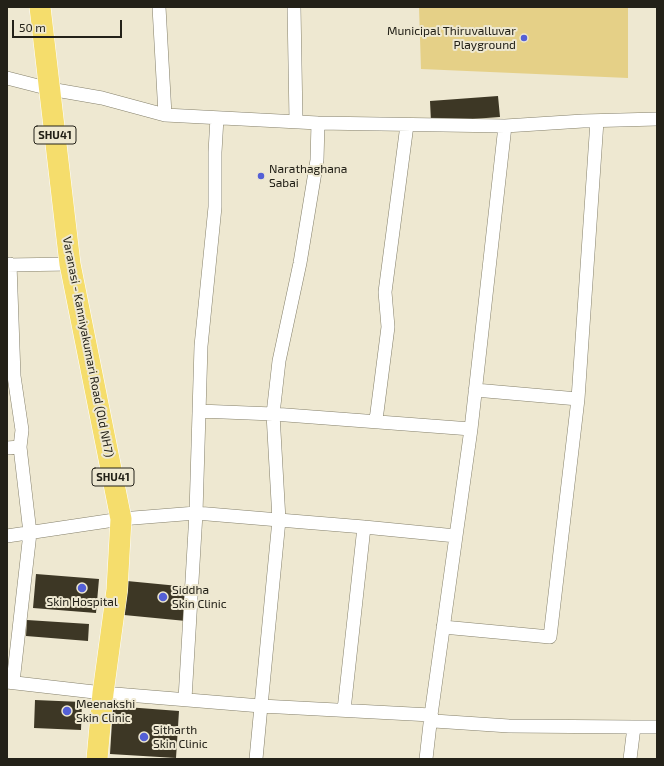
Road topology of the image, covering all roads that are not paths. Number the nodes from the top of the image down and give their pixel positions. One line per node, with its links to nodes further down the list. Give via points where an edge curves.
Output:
1 (40, 7): 5 (main road, Varanasi - Kanniyakumari Road (Old NH7) / SHU41)
2 (159, 7): 6 (street)
3 (294, 7): 10 (street)
4 (7, 78): 5 (street)
5 (50, 89): 6 (street, via 102,98); 15 (main road, Varanasi - Kanniyakumari Road (Old NH7) / SHU41)
6 (165, 115): 7 (street)
7 (217, 118): 10 (street); 18 (street, via 215,207 201,346)
8 (657, 119): 9 (street)
9 (597, 120): 13 (street); 17 (street)
10 (296, 121): 11 (street)
11 (318, 123): 12 (street); 19 (street, via 317,160 279,361)
12 (406, 125): 13 (street); 20 (street, via 385,292 388,327)
13 (505, 126): 16 (street)
14 (9, 264): 15 (street); 22 (street, via 14,376 22,430)
15 (70, 264): 25 (main road, Varanasi - Kanniyakumari Road (Old NH7) / SHU41)
16 (476, 390): 17 (street); 21 (street)
17 (578, 398): 31 (street, via 550,637)
18 (199, 411): 19 (street); 24 (street)
19 (273, 414): 20 (street); 26 (street)
20 (376, 420): 21 (street)
21 (471, 429): 30 (street)
22 (20, 447): 23 (street); 28 (street)
23 (7, 448)
24 (196, 513): 25 (street); 26 (street); 34 (street)
25 (121, 519): 28 (street); 33 (main road, Varanasi - Kanniyakumari Road (Old NH7) / SHU41, via 117,590)
26 (279, 520): 27 (street); 35 (street)
27 (364, 528): 30 (street); 36 (street)
28 (30, 533): 29 (street); 32 (street)
29 (7, 536)
30 (456, 536): 31 (street)
31 (443, 627): 37 (street)
32 (10, 682): 33 (street)
33 (103, 693): 34 (street); 40 (main road, Varanasi - Kanniyakumari Road (Old NH7) / SHU41)
34 (185, 700): 35 (street)
35 (261, 706): 36 (street); 41 (street)
36 (344, 710): 37 (street)
37 (431, 715): 38 (street, via 434,721 509,726); 42 (street)
38 (634, 727): 39 (street); 43 (street)
39 (657, 727)
40 (97, 759)
41 (256, 759)
42 (426, 759)
43 (630, 759)

